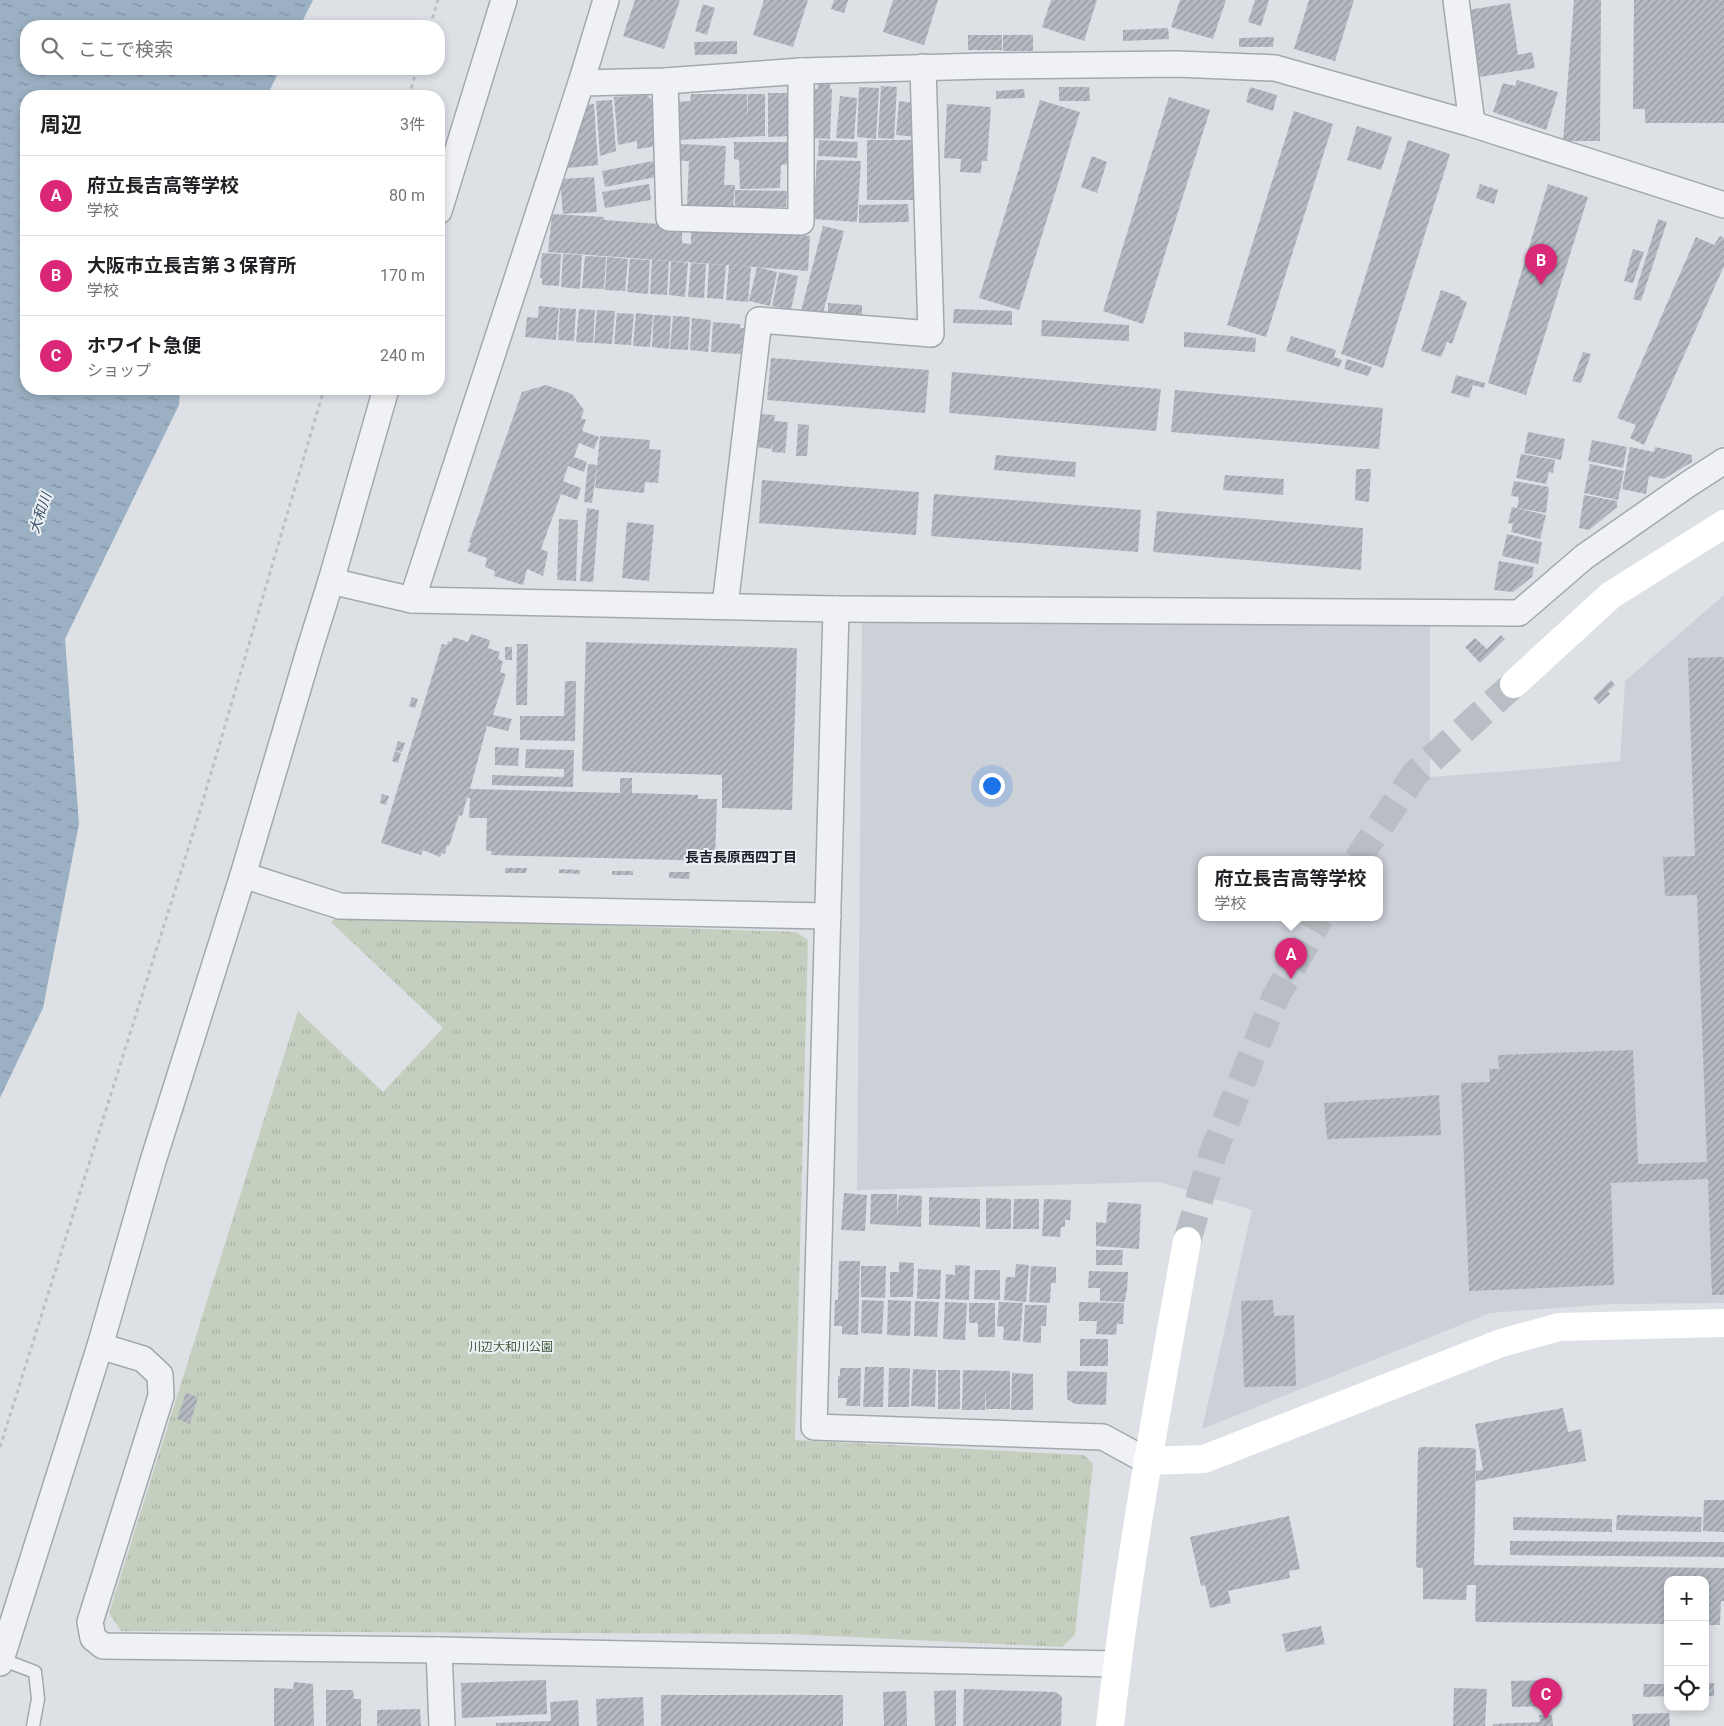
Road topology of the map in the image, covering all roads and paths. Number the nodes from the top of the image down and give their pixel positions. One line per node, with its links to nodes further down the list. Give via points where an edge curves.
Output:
1 (438, 0): 5 (path)
2 (504, 0): 13 (street)
3 (606, 0): 10 (street)
4 (1456, 0): 12 (street)
5 (432, 20)
6 (923, 67): 7 (street); 12 (street, via 1176,64 1275,68); 21 (street, via 931,334 759,320)
7 (801, 71): 9 (street); 9 (street, via 800,222 670,218)
8 (416, 75): 11 (path)
9 (665, 81): 10 (street)
10 (582, 83): 20 (street)
11 (411, 90)
12 (1472, 124): 14 (street)
13 (445, 192)
14 (1724, 205)
15 (322, 395): 29 (path, via 199,814)
16 (384, 395): 19 (street)
17 (1724, 461): 22 (street, via 1584,557 1519,613)
18 (1724, 524): 23 (street, via 1612,595)
19 (331, 581): 20 (street); 24 (street)
20 (412, 600): 21 (street)
21 (725, 606): 22 (street)
22 (836, 609): 25 (street)
23 (1514, 684)
24 (243, 875): 25 (street, via 340,906); 28 (street, via 153,1161)
25 (828, 916): 30 (street, via 814,1427 1103,1437)
26 (1188, 1241): 30 (street)
27 (1724, 1323): 30 (street, via 1559,1328 1500,1343 1204,1459)
28 (100, 1346): 31 (street, via 143,1360 160,1374 161,1396 90,1622 93,1638 103,1646); 32 (street)
29 (0, 1447)
30 (1147, 1461): 33 (street)
31 (439, 1650): 33 (street); 35 (street)
32 (1, 1661): 34 (lane, via 35,1672 38,1699)
33 (1117, 1664): 36 (street)
34 (33, 1726)
35 (442, 1726)
36 (1110, 1726)

